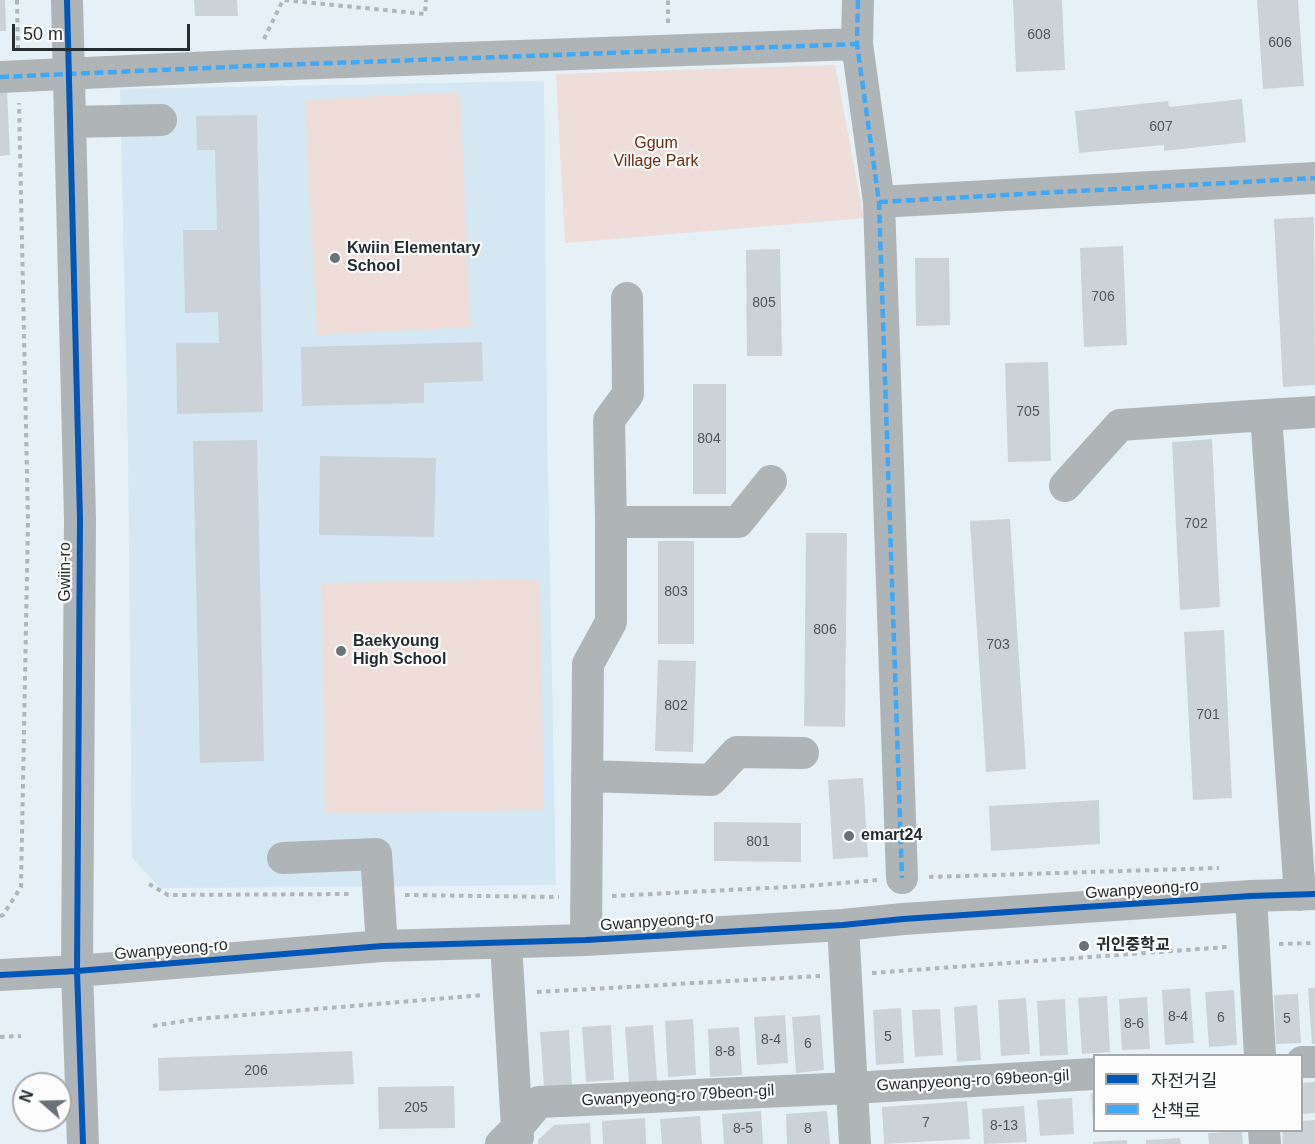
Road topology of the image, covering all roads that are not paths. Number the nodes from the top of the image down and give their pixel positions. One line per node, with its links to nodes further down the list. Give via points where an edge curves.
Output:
1 (67, 0): 6 (street, Gwiin-ro)
2 (858, 0): 3 (street)
3 (857, 44): 4 (street, bridge, via 243,66); 8 (street)
4 (10, 87)
5 (161, 120): 6 (street)
6 (70, 122): 25 (street, Gwiin-ro, via 80,519)
7 (1315, 178): 8 (street)
8 (879, 201): 18 (street)
9 (627, 298): 14 (street, via 627,394 609,420)
10 (1315, 412): 11 (street)
11 (1266, 415): 13 (street, via 1120,425); 19 (street)
12 (771, 481): 14 (street, via 738,522)
13 (1065, 486)
14 (611, 522): 16 (street, via 611,622 588,664)
15 (803, 753): 16 (street, via 737,752 711,780)
16 (587, 776): 22 (street)
17 (283, 858): 24 (street, via 376,854)
18 (902, 878)
19 (1308, 895): 20 (street, Gwanpyeong-ro)
20 (1251, 896): 21 (street, Gwanpyeong-ro); 27 (street)
21 (843, 925): 22 (street, Gwanpyeong-ro); 29 (street)
22 (586, 940): 23 (street, Gwanpyeong-ro)
23 (506, 943): 24 (street, Gwanpyeong-ro); 30 (street)
24 (382, 946): 25 (street, Gwanpyeong-ro)
25 (77, 971): 26 (street, Gwanpyeong-ro); 31 (street, Gwiin-ro)
26 (0, 975)
27 (1260, 1054)
28 (1093, 1074): 29 (street, Gwanpyeong-ro 69beon-gil)
29 (852, 1088): 30 (street, Gwanpyeong-ro 79beon-gil, via 539,1102); 32 (street)
30 (512, 1139)
31 (83, 1144)
32 (855, 1144)

